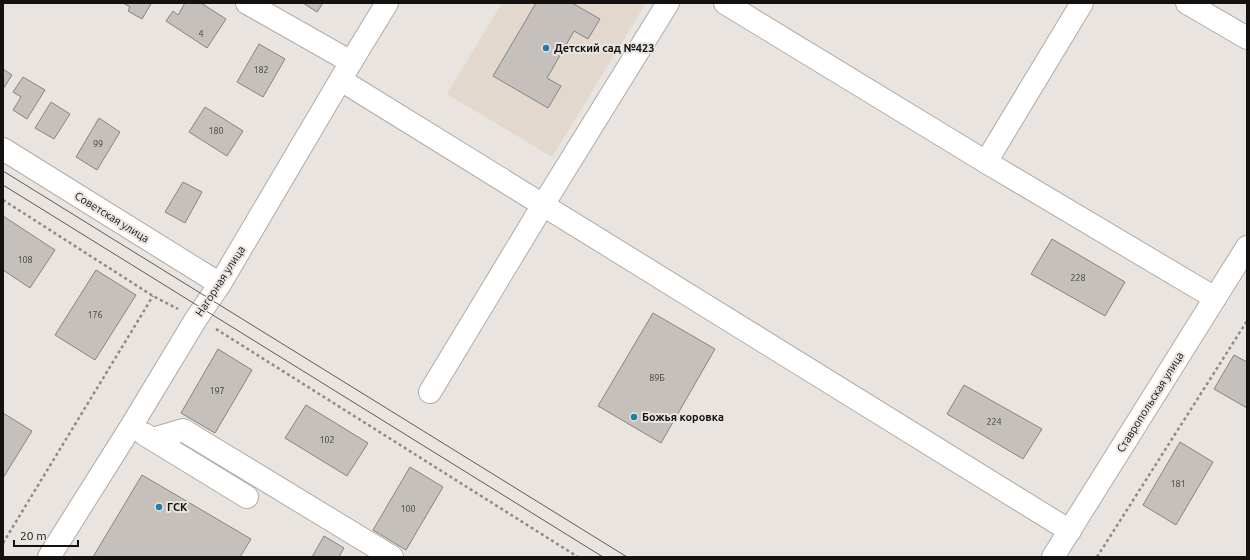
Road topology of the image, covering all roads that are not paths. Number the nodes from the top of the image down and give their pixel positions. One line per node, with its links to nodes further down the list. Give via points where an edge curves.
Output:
1 (247, 3): 8 (street)
2 (387, 3): 8 (street, Нагорная улица)
3 (668, 3): 11 (street)
4 (725, 3): 10 (street)
5 (1082, 3): 10 (street)
6 (1187, 3): 7 (street)
7 (1247, 38)
8 (346, 71): 11 (street); 13 (street, Нагорная улица)
9 (3, 149): 13 (street, Советская улица)
10 (986, 162): 14 (street)
11 (543, 205): 15 (street); 19 (street)
12 (1247, 247): 14 (street, Ставропольская улица)
13 (220, 284): 16 (street, Нагорная улица)
14 (1215, 298): 19 (street, Ставропольская улица)
15 (430, 392)
16 (132, 425): 17 (street); 20 (street, Нагорная улица)
17 (153, 439): 18 (street); 21 (street, via 183,430)
18 (247, 497)
19 (1070, 531): 22 (street, Ставропольская улица)
20 (49, 557)
21 (392, 557)
22 (1054, 557)

